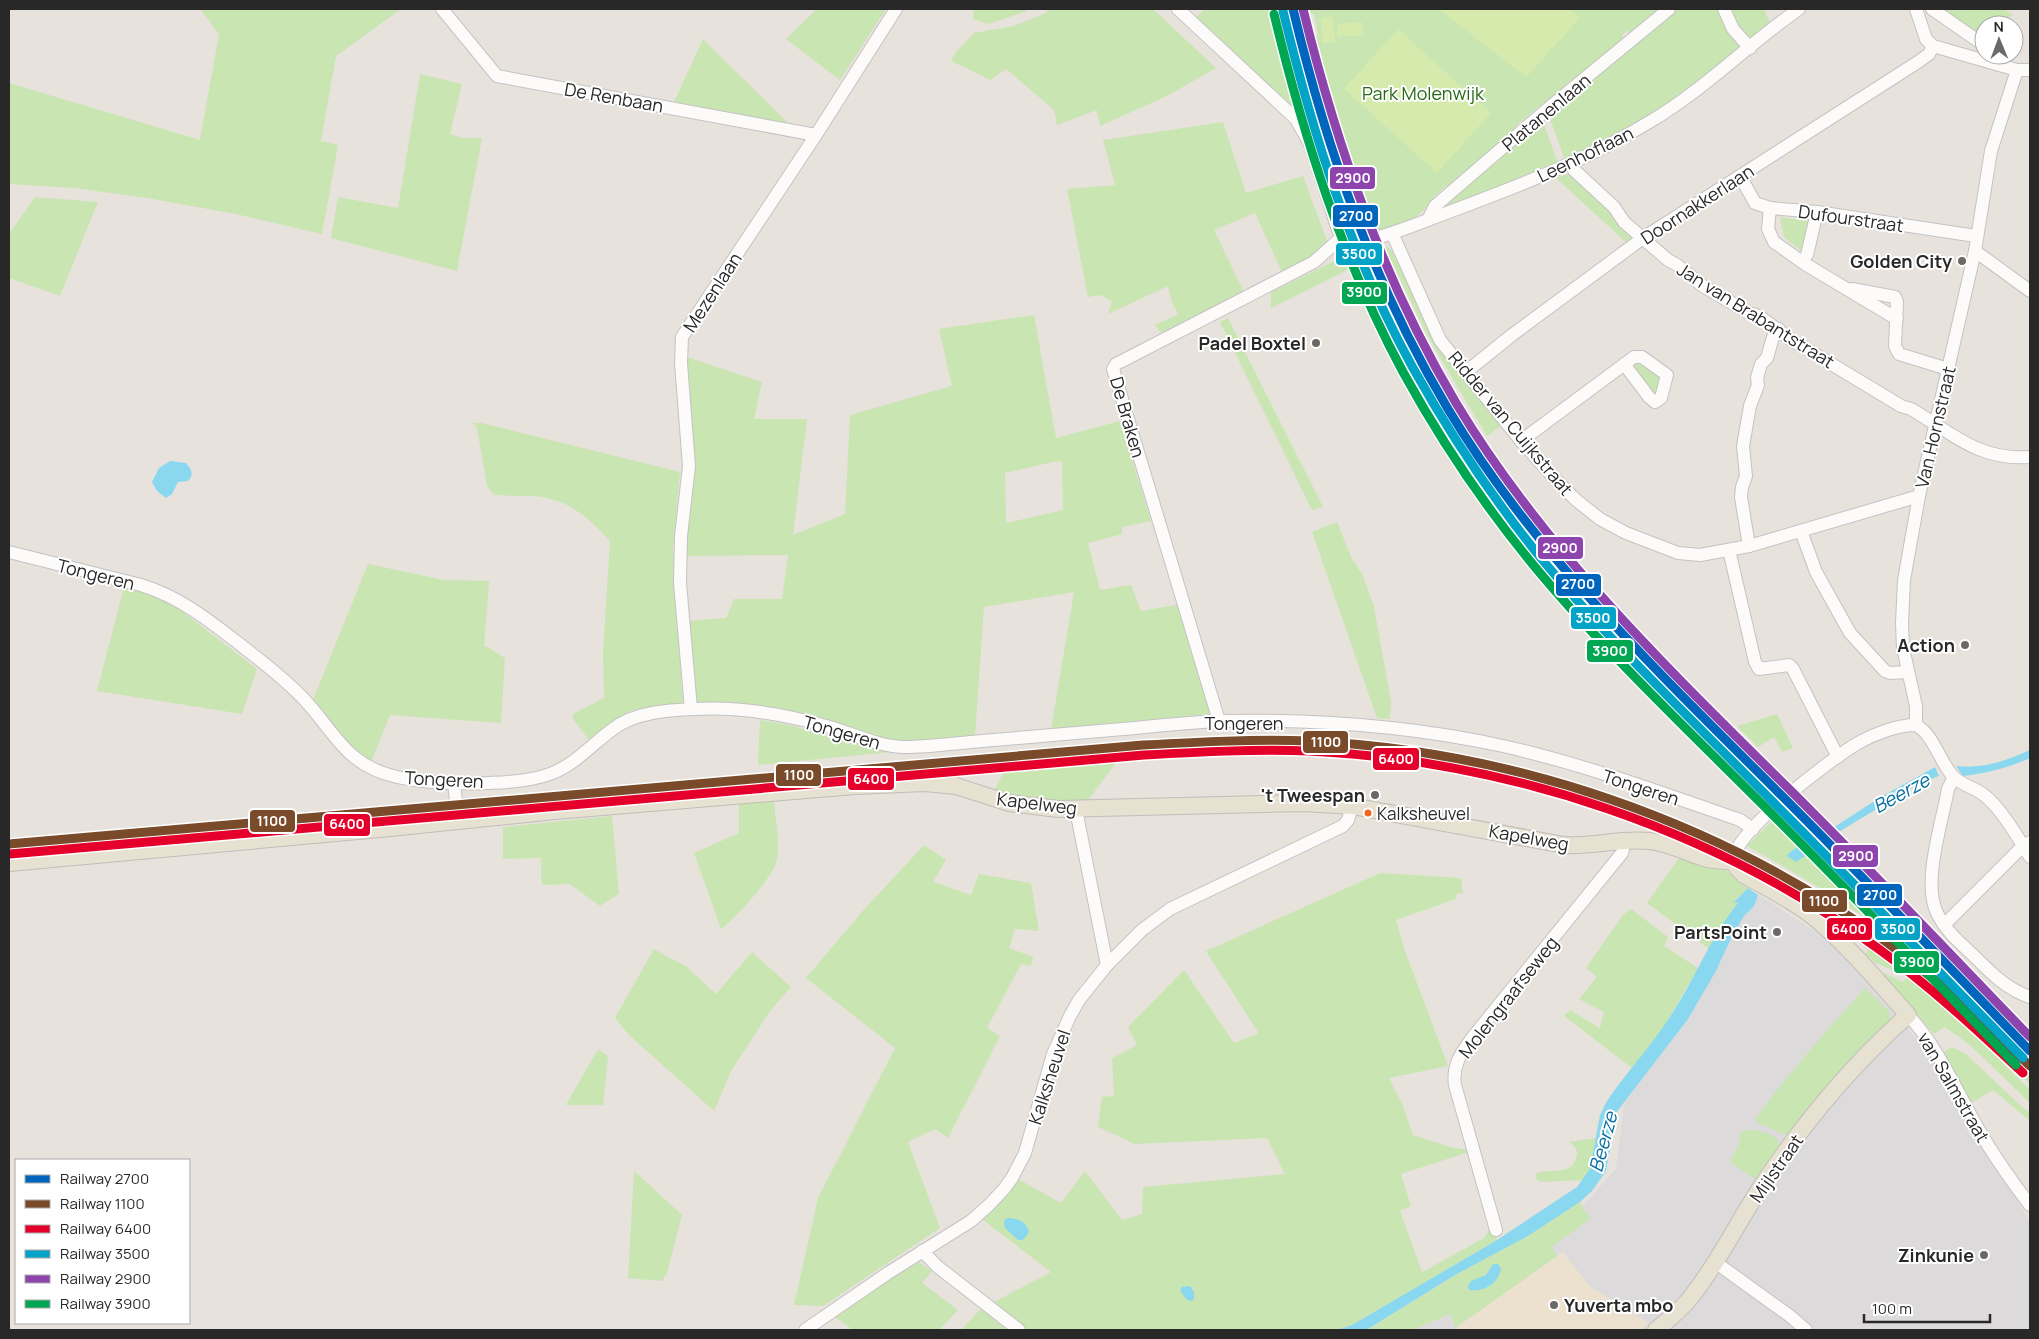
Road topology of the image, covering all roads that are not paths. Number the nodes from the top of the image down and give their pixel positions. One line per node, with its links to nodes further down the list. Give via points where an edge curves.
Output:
1 (442, 9): 16 (street, De Renbaan, via 497,76)
2 (896, 9): 16 (street, Mezenlaan)
3 (1178, 9): 23 (street, via 1296,119 1311,146 1334,222)
4 (1669, 9): 21 (street, Platanenlaan, via 1435,206)
5 (1724, 9): 11 (street, via 1733,29)
6 (1800, 9): 11 (street, Leenhoflaan)
7 (1916, 9): 10 (street, via 1926,39)
8 (1932, 9): 9 (street)
9 (1974, 38)
10 (1933, 46): 12 (street); 18 (street, Doornakkerlaan, via 1929,54 1918,62)
11 (1750, 48): 17 (street, Leenhoflaan, via 1652,121)
12 (1974, 55)
13 (2007, 65): 14 (street)
14 (2017, 70): 15 (street); 24 (street, Van Hornstraat, via 1991,151)
15 (2030, 70)
16 (816, 135): 42 (street, Mezenlaan, via 682,337 689,466 681,536 680,583)
17 (1571, 164): 21 (street, Leenhoflaan); 25 (street, Jan van Brabantstraat)
18 (1740, 176): 19 (street, via 1756,203); 25 (street, Doornakkerlaan)
19 (1770, 208): 20 (street, Dufourstraat); 31 (street, via 1768,229 1774,242 1897,319 1896,346 1899,354)
20 (1817, 212): 24 (street, Dufourstraat); 27 (street)
21 (1428, 220): 22 (street, Leenhoflaan)
22 (1392, 233): 23 (street, Leenhoflaan, via 1355,242); 32 (street, Ridder van Cuijkstraat, via 1440,340)
23 (1343, 236): 43 (street, De Braken, via 1314,262 1116,364 1113,369)
24 (1976, 236): 26 (street, Van Hornstraat)
25 (1643, 238): 29 (street, Jan van Brabantstraat, via 1703,286); 32 (street, Doornakkerlaan)
26 (1975, 251): 28 (street); 31 (street, Van Hornstraat)
27 (1807, 255)
28 (2030, 291)
29 (1779, 329): 33 (street, Jan van Brabantstraat, via 1790,339 1892,401); 38 (street, via 1761,364 1743,446 1746,476 1742,497)
30 (1624, 364): 34 (street)
31 (1948, 369): 33 (street, Van Hornstraat)
32 (1466, 372): 34 (street, Ridder van Cuijkstraat)
33 (1936, 424): 35 (street, Jan van Brabantstraat, via 1989,454); 36 (street, Van Hornstraat)
34 (1521, 441): 39 (street, Ridder van Cuijkstraat, via 1576,500 1600,519 1626,533 1690,556)
35 (2030, 457)
36 (1919, 496): 37 (street, Ridder van Cuijkstraat); 41 (street, Van Hornstraat, via 1902,604)
37 (1801, 531): 38 (street, Ridder van Cuijkstraat); 41 (street, via 1816,572 1850,634 1885,671)
38 (1749, 546): 39 (street, Ridder van Cuijkstraat)
39 (1729, 550): 45 (street, via 1755,662 1759,669 1788,665 1793,669)
40 (9, 552): 47 (street, Tongeren, via 159,590 183,602 287,682 352,758 370,769 395,777)
41 (1907, 672): 44 (street, Van Hornstraat, via 1916,706)
42 (691, 709): 43 (street, Tongeren, via 747,711 806,720 898,747); 47 (street, Tongeren, via 654,713 624,721 570,764 549,774 524,779)
43 (1220, 721): 51 (street, Tongeren, via 1343,724 1487,743 1558,760 1621,780 1740,820)
44 (1916, 725): 45 (street, via 1902,726 1866,739); 46 (street, via 1927,735)
45 (1838, 757): 51 (street, via 1788,795)
46 (1950, 773): 53 (street, via 1992,802); 56 (street, via 1932,873 1934,906)
47 (454, 783): 50 (street)
48 (1352, 806): 49 (main road, Kapelweg, via 1303,803); 52 (main road, Kapelweg, via 1564,845); 57 (street, Kalksheuvel, via 1343,826 1159,915)
49 (1076, 810): 50 (main road, Kapelweg, via 1025,806 956,786 918,783); 57 (street)
50 (458, 821): 55 (main road, Kapelweg)
51 (1753, 829): 54 (street, via 1735,850)
52 (1625, 841): 54 (main road, Kapelweg, via 1663,843 1704,858); 61 (street, Molengraafseweg, via 1622,853 1472,1038 1458,1060 1454,1085)
53 (2028, 848): 56 (street)
54 (1734, 861): 59 (main road, van Salmstraat, via 1744,874 1824,926)
55 (9, 863)
56 (1944, 925): 58 (street, via 2004,984)
57 (1107, 966): 62 (street, Kalksheuvel, via 1079,1000 1060,1035 1025,1153 1012,1178 971,1221)
58 (2030, 997)
59 (1908, 1015): 60 (street, van Salmstraat, via 1926,1035 1976,1125); 63 (main road, Mijlstraat, via 1855,1068 1802,1132 1763,1183)
60 (2030, 1205)
61 (1496, 1230)
62 (922, 1251): 64 (street, Kalksheuvel); 65 (street)
63 (1715, 1262): 66 (main road, Mijlstraat, via 1691,1297); 67 (street)
64 (805, 1330)
65 (1019, 1330)
66 (1656, 1330)
67 (1806, 1330)

